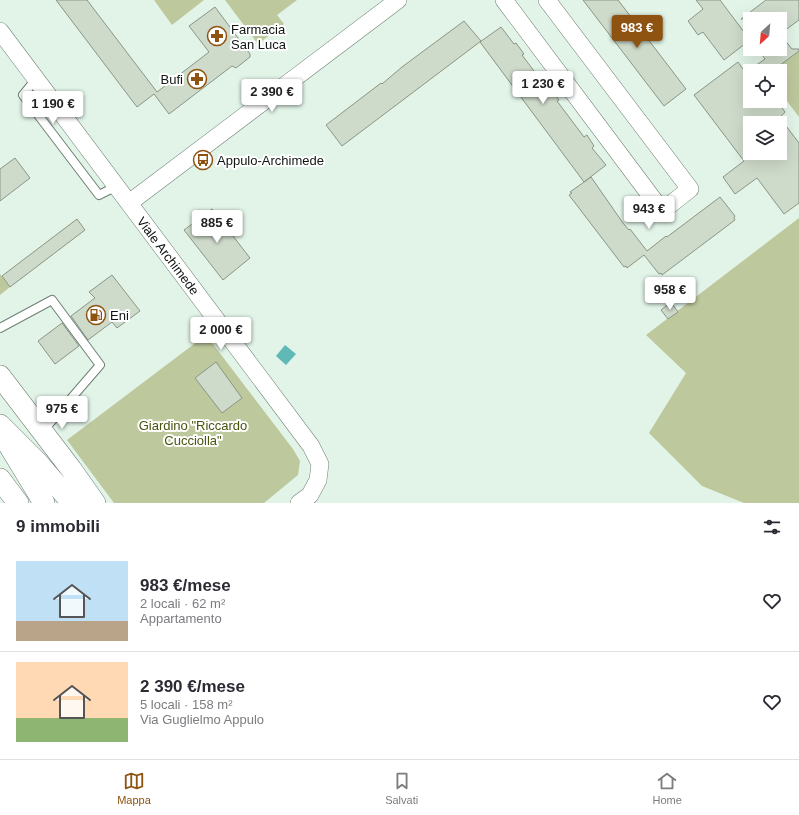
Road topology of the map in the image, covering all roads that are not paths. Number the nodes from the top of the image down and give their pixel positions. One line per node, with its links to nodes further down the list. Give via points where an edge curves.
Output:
1 (398, 0): 5 (street)
2 (504, 0): 3 (street, via 662,210 690,190)
3 (547, 0)
4 (3, 40): 5 (street, Viale Archimede, via 36,79)
5 (129, 203): 16 (street, Viale Archimede, via 311,446 320,464 318,480 310,495)
6 (0, 328): 10 (lane, via 52,300 100,365)
7 (0, 376): 10 (street)
8 (0, 425): 14 (street, via 38,463)
9 (0, 429): 13 (street)
10 (42, 432): 15 (street)
11 (0, 479): 12 (street)
12 (18, 503)
13 (44, 503)
14 (72, 503)
15 (95, 503)
16 (298, 503)

